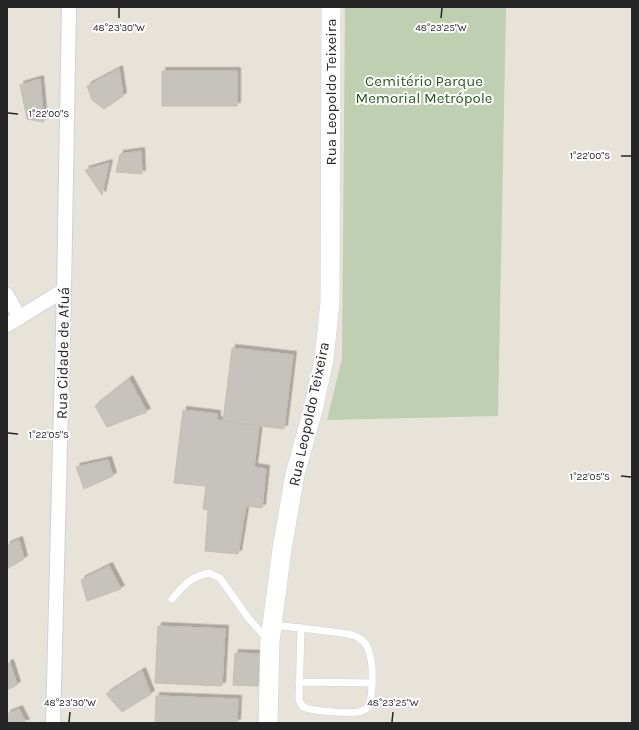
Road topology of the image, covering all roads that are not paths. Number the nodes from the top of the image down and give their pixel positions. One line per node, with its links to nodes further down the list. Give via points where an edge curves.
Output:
1 (68, 7): 3 (street, Rua Cidade de Afuá)
2 (331, 7): 9 (main road, Rua Leopoldo Teixeira, via 330,303 324,359 295,474)
3 (64, 290): 5 (street); 12 (street, Rua Cidade de Afuá)
4 (7, 295): 5 (street)
5 (20, 318): 6 (street)
6 (7, 325)
7 (172, 599): 9 (lane, via 186,582 209,573 220,578 250,619)
8 (301, 628): 9 (lane); 10 (lane); 11 (lane, via 361,638 368,647 371,657)
9 (271, 633): 13 (main road, Rua Leopoldo Teixeira)
10 (299, 682): 11 (lane); 11 (lane, via 299,700 303,707 310,710 354,712 366,710 370,704)
11 (372, 683)
12 (53, 723)
13 (268, 723)

